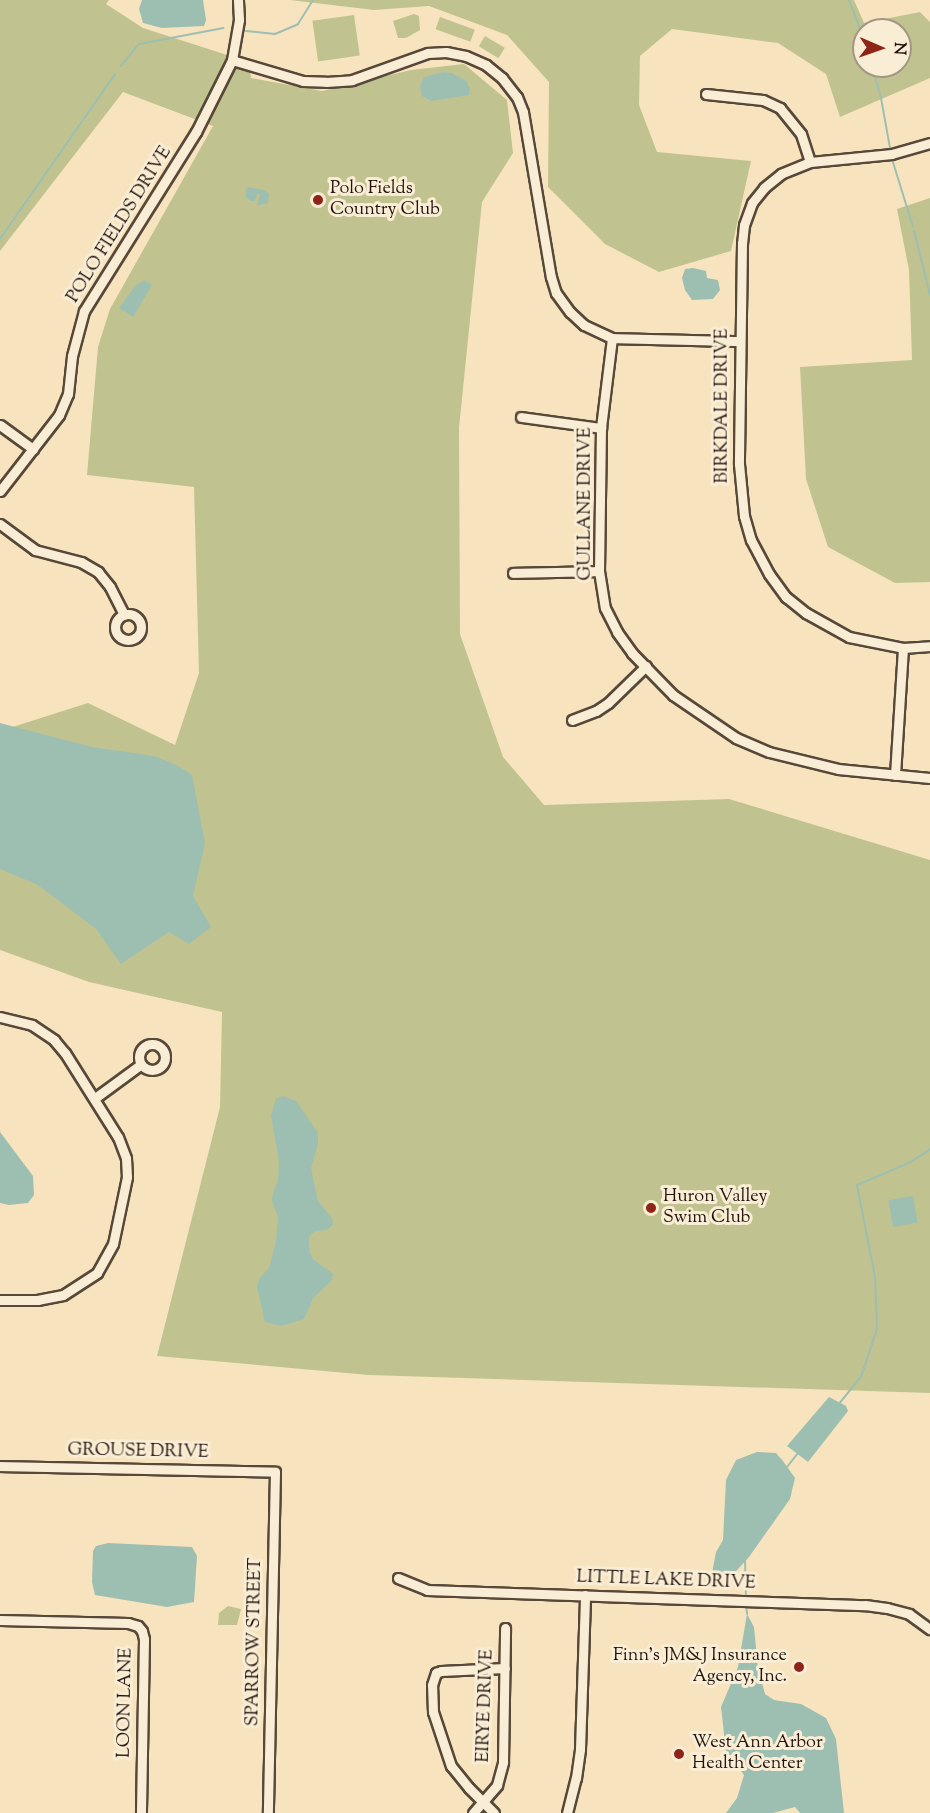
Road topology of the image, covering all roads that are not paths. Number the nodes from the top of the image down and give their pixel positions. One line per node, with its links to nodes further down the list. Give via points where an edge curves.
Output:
1 (238, 0): 2 (street, POLO FIELDS DRIVE)
2 (232, 60): 6 (street, via 303,81 326,82 352,80 428,53 466,56 486,65 517,97 523,112 556,293 584,325); 11 (street, POLO FIELDS DRIVE, via 196,132 84,311 68,394 59,415)
3 (706, 94): 5 (street, via 763,100 780,108 801,134)
4 (930, 143): 5 (street, BIRKDALE DRIVE, via 892,154)
5 (810, 162): 7 (street, BIRKDALE DRIVE, via 781,174 752,203 741,243)
6 (612, 338): 7 (street); 10 (street, GULLANE DRIVE)
7 (739, 341): 18 (street, BIRKDALE DRIVE, via 739,488 751,540 769,574 786,597 806,613 849,638)
8 (521, 417): 10 (street)
9 (0, 425): 11 (street)
10 (601, 428): 14 (street, GULLANE DRIVE)
11 (33, 449): 12 (street, POLO FIELDS DRIVE)
12 (0, 491)
13 (0, 524): 16 (street, via 36,550 81,562 98,572)
14 (599, 571): 15 (street); 19 (street, GULLANE DRIVE, via 606,608 617,632)
15 (513, 573)
16 (124, 615)
17 (930, 646): 18 (street, BIRKDALE DRIVE)
18 (903, 648): 21 (street)
19 (646, 666): 20 (street, via 608,703); 21 (street, GULLANE DRIVE, via 673,695 736,738 838,769)
20 (572, 720)
21 (895, 775): 22 (street, GULLANE DRIVE)
22 (930, 778)
23 (0, 1017): 25 (street, via 23,1021 54,1040)
24 (140, 1065): 25 (street)
25 (94, 1098): 26 (street, via 126,1158 127,1177 111,1252 97,1273 63,1295 38,1300)
26 (0, 1300)
27 (0, 1466): 28 (street, GROUSE DRIVE)
28 (275, 1472): 37 (street, SPARROW STREET)
29 (398, 1578): 30 (street, LITTLE LAKE DRIVE, via 427,1590)
30 (585, 1595): 33 (street, LITTLE LAKE DRIVE, via 887,1608 909,1614); 40 (street, via 580,1749)
31 (0, 1620): 36 (street, LOON LANE, via 128,1623 142,1631)
32 (505, 1628): 34 (street, EIRYE DRIVE)
33 (930, 1629)
34 (505, 1668): 35 (street, EIRYE DRIVE, via 503,1762 497,1785); 35 (street, via 447,1670 436,1673 432,1685 433,1712 451,1766)
35 (484, 1800): 38 (street, EIRYE DRIVE); 39 (street)
36 (141, 1813)
37 (268, 1813)
38 (473, 1813)
39 (494, 1813)
40 (567, 1813)

